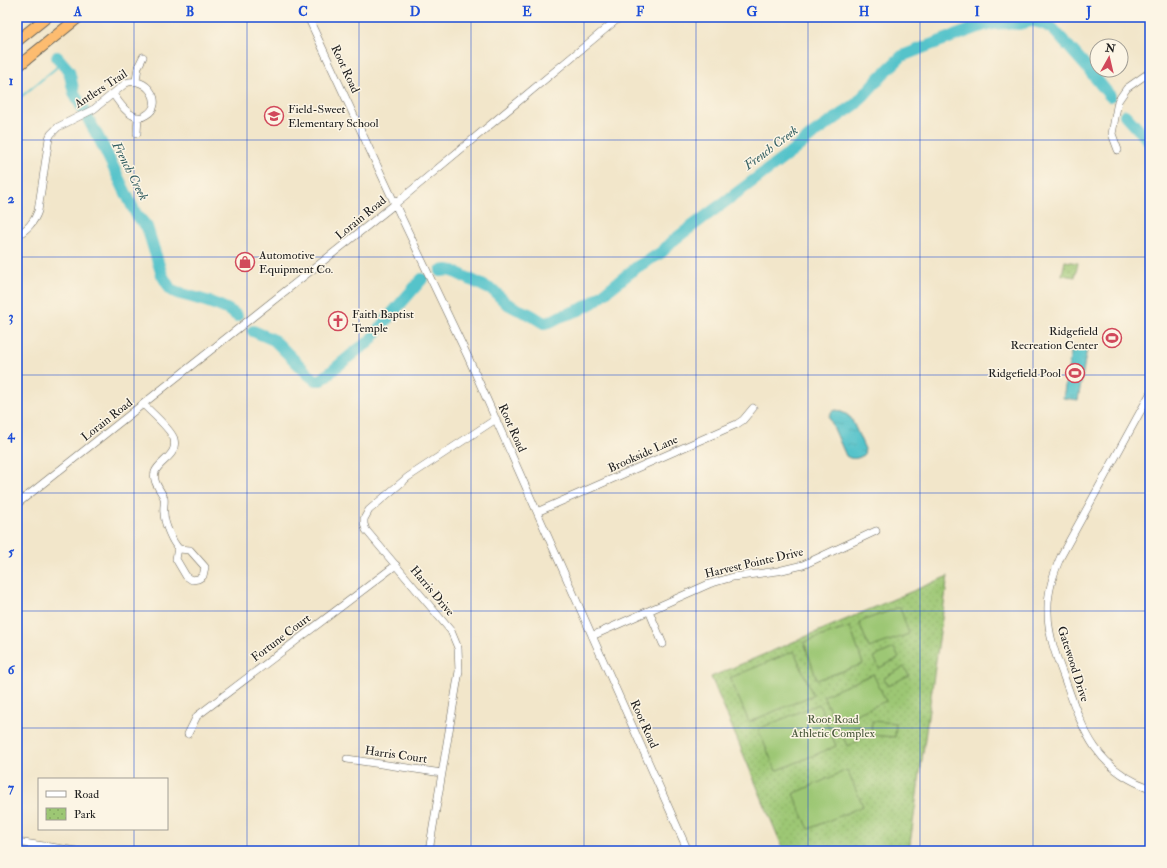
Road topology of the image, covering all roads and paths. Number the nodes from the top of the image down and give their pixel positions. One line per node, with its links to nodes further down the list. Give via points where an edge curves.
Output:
1 (47, 17): 5 (highway)
2 (79, 17): 7 (highway)
3 (308, 17): 14 (street, Root Road)
4 (620, 17): 14 (street, Lorain Road)
5 (17, 41)
6 (143, 57): 9 (street, Antlers Trail)
7 (17, 67)
8 (1150, 72): 13 (street, via 1127,88 1118,101 1112,134)
9 (136, 81): 10 (street, Antlers Trail, via 126,83); 11 (street, via 145,85 154,100 152,110)
10 (113, 94): 11 (street, via 129,114); 15 (street, Antlers Trail, via 94,109 58,127 51,134 38,211 32,224)
11 (138, 117): 12 (street)
12 (137, 133)
13 (1118, 150)
14 (395, 204): 17 (street, Lorain Road); 19 (street, Root Road)
15 (17, 236)
16 (1150, 394): 31 (street, Gatewood Drive, via 1060,556 1052,579 1048,610 1052,644 1084,732 1105,760 1130,779)
17 (144, 405): 20 (street, Lorain Road); 23 (street, via 172,434 174,440 172,453 154,477 164,499 164,514 170,534)
18 (753, 408): 21 (street, Brookside Lane, via 737,424)
19 (496, 419): 21 (street, Root Road); 24 (street, Harris Drive, via 408,477 367,512 364,521 366,530)
20 (17, 504)
21 (537, 512): 26 (street, Root Road)
22 (876, 531): 25 (street, Harvest Pointe Drive, via 803,564 716,582)
23 (178, 548): 23 (street, via 176,559 186,576 198,580 203,576 205,567 190,550)
24 (396, 565): 28 (street, Fortune Court, via 197,716); 30 (street, Harris Drive, via 451,631 458,648 459,671)
25 (648, 611): 26 (street, Harvest Pointe Drive); 27 (street)
26 (592, 636): 35 (street, Root Road)
27 (663, 644)
28 (188, 734)
29 (348, 759): 30 (street, Harris Court)
30 (442, 773): 34 (street, Harris Drive)
31 (1150, 788)
32 (17, 842): 33 (street)
33 (77, 851)
34 (429, 851)
35 (688, 851)

